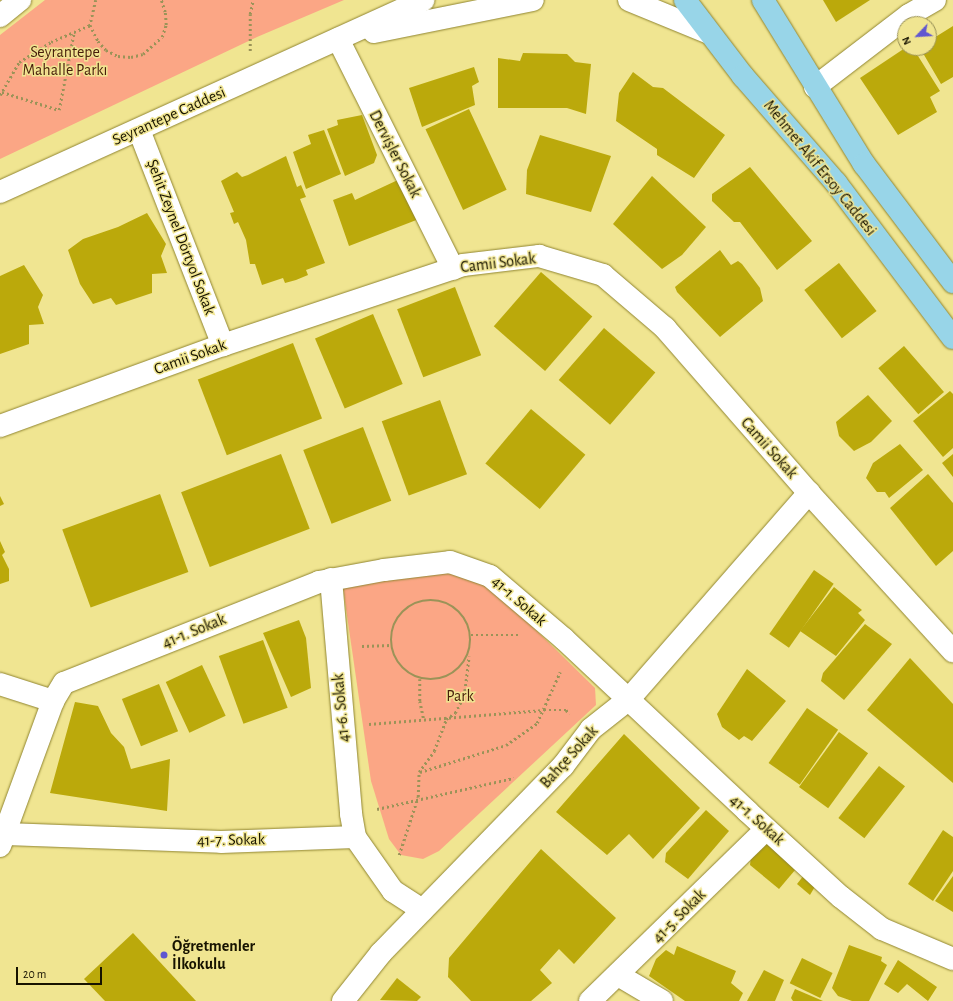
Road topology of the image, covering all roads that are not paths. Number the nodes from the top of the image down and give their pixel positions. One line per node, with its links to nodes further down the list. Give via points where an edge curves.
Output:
1 (20, 0): 8 (street)
2 (423, 0): 10 (street, Seyrantepe Caddesi)
3 (532, 0): 10 (street, Seyrantepe Caddesi)
4 (629, 0): 9 (street)
5 (685, 0): 9 (main road, Mehmet Akif Ersoy Caddesi)
6 (763, 0): 11 (main road)
7 (935, 0): 11 (street, via 909,15)
8 (0, 16)
9 (709, 33): 16 (main road, Mehmet Akif Ersoy Caddesi, via 836,183)
10 (338, 39): 12 (street, Seyrantepe Caddesi); 14 (street, Dervişler Sokak)
11 (815, 87): 15 (main road, via 864,164)
12 (139, 130): 13 (street, Seyrantepe Caddesi); 17 (street, Şehit Zeynel Dörtyol Sokak)
13 (0, 192)
14 (453, 269): 17 (street, Camii Sokak); 19 (street, Camii Sokak, via 463,265 539,256 603,275 665,328)
15 (953, 282)
16 (953, 338)
17 (223, 345): 18 (street, Camii Sokak)
18 (0, 426)
19 (808, 493): 21 (street, Camii Sokak); 23 (street, Bahçe Sokak)
20 (331, 579): 23 (street, 41-1. Sokak, via 450,562 490,576); 24 (street, 41-1. Sokak, via 64,683); 26 (street, 41-6. Sokak, via 342,726)
21 (953, 651)
22 (0, 684): 24 (street)
23 (628, 699): 25 (street, 41-1. Sokak); 28 (street, Bahçe Sokak, via 591,729 563,766)
24 (53, 701): 27 (street, 41-1. Sokak)
25 (766, 829): 29 (street, 41-1. Sokak, via 882,929); 30 (street, 41-5. Sokak)
26 (355, 836): 27 (street, 41-7. Sokak, via 221,842); 28 (street, via 393,891)
27 (3, 840)
28 (422, 910): 31 (street, Bahçe Sokak, via 381,953)
29 (953, 960)
30 (618, 975): 32 (street, 41-5. Sokak); 33 (street)
31 (344, 1001)
32 (590, 1001)
33 (662, 1001)

